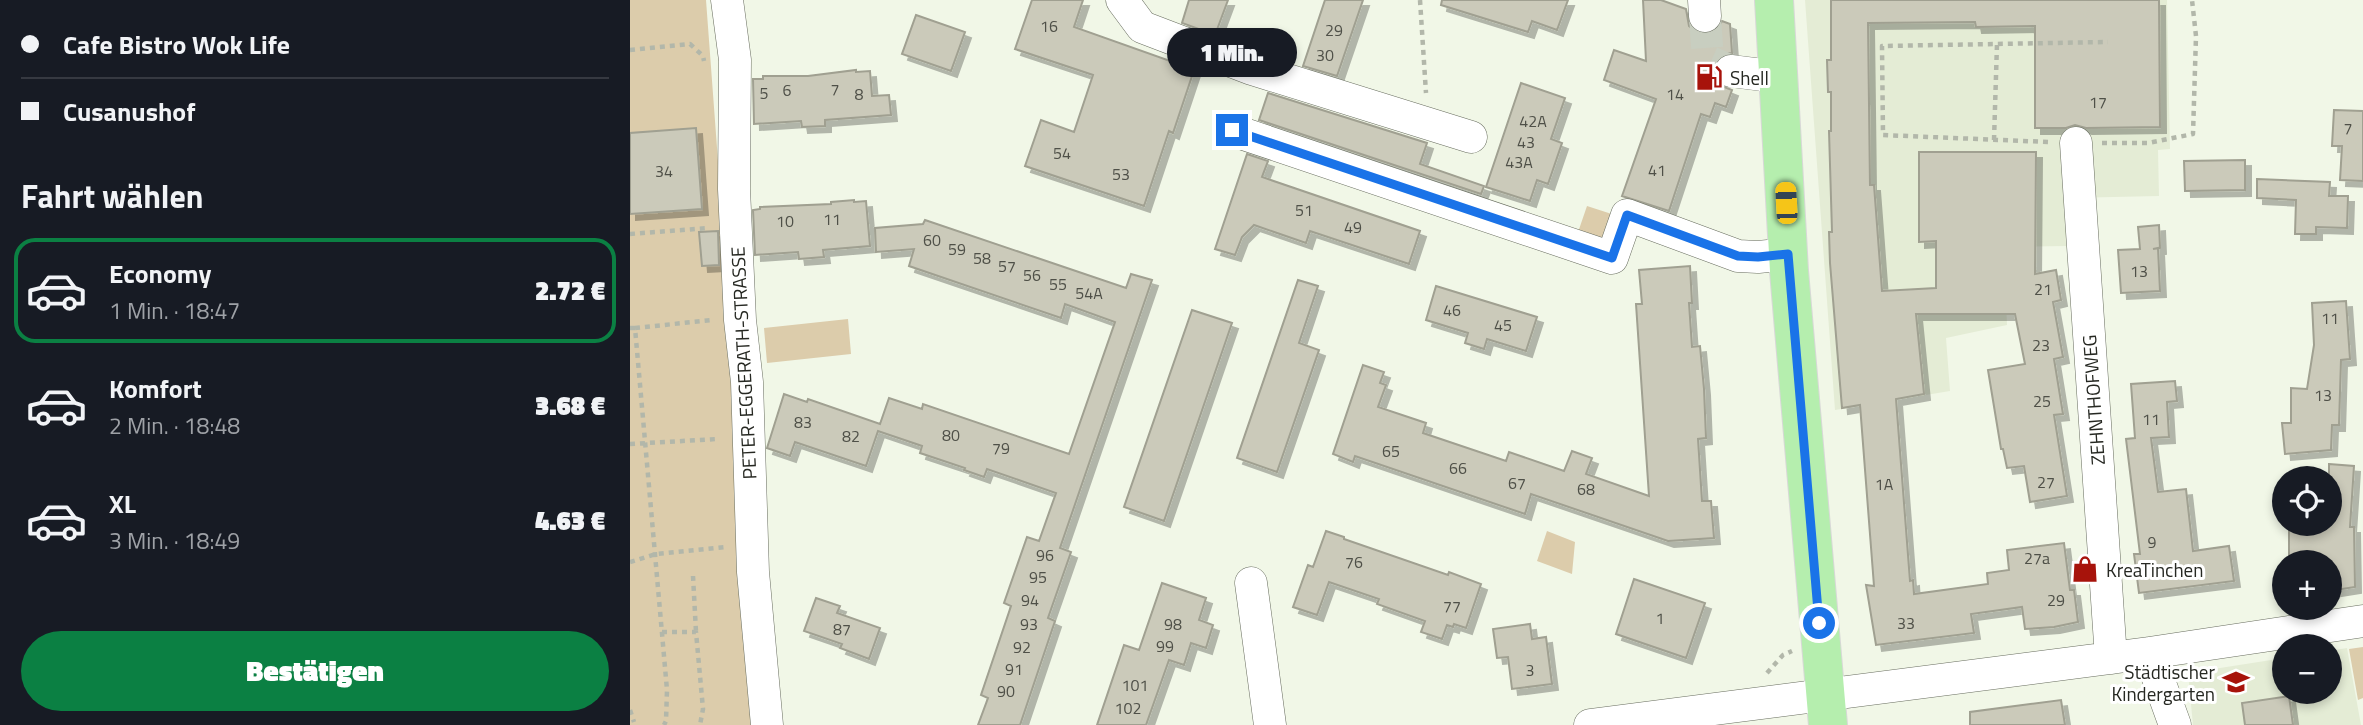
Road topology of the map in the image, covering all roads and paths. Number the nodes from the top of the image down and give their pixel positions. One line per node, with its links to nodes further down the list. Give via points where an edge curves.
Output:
1 (727, 0): 20 (street, PETER-EGGERATH-STRASSE, via 735,60)
2 (1122, 0): 12 (street, via 1142,27 1252,69)
3 (1420, 0): 12 (path)
4 (1774, 0): 11 (main road)
5 (2192, 0): 16 (path, via 2196,36 2193,134 2148,143)
6 (2108, 42): 7 (path)
7 (1997, 44): 15 (path); 15 (path, via 1882,46 1883,135)
8 (630, 50): 9 (path, via 690,44 703,56)
9 (704, 69)
10 (1731, 71): 11 (street)
11 (1779, 77): 19 (main road)
12 (1425, 123): 14 (street)
13 (1232, 130): 19 (street, via 1612,258 1627,215 1738,256)
14 (1471, 137)
15 (1994, 140): 16 (path)
16 (2076, 143): 34 (street, ZEHNTHOFWEG)
17 (715, 228): 18 (path)
18 (630, 234)
19 (1788, 254): 36 (main road)
20 (726, 320): 21 (path); 40 (street, PETER-EGGERATH-STRASSE, via 747,382 753,572)
21 (633, 328): 24 (path)
22 (717, 439): 24 (path)
23 (630, 444): 24 (path)
24 (645, 444): 26 (path)
25 (731, 546): 26 (path)
26 (656, 554): 27 (path); 31 (path)
27 (630, 562)
28 (693, 576): 32 (path)
29 (1251, 583): 41 (street)
30 (2363, 621): 33 (street)
31 (662, 632): 32 (path); 38 (path, via 667,690)
32 (696, 632): 39 (path, via 703,709)
33 (2149, 653): 34 (street); 43 (street)
34 (2110, 658): 36 (street)
35 (630, 710): 37 (path)
36 (1826, 710): 42 (street)
37 (634, 722)
38 (664, 725)
39 (700, 725)
40 (767, 725)
41 (1270, 725)
42 (1590, 725)
43 (2175, 725)

